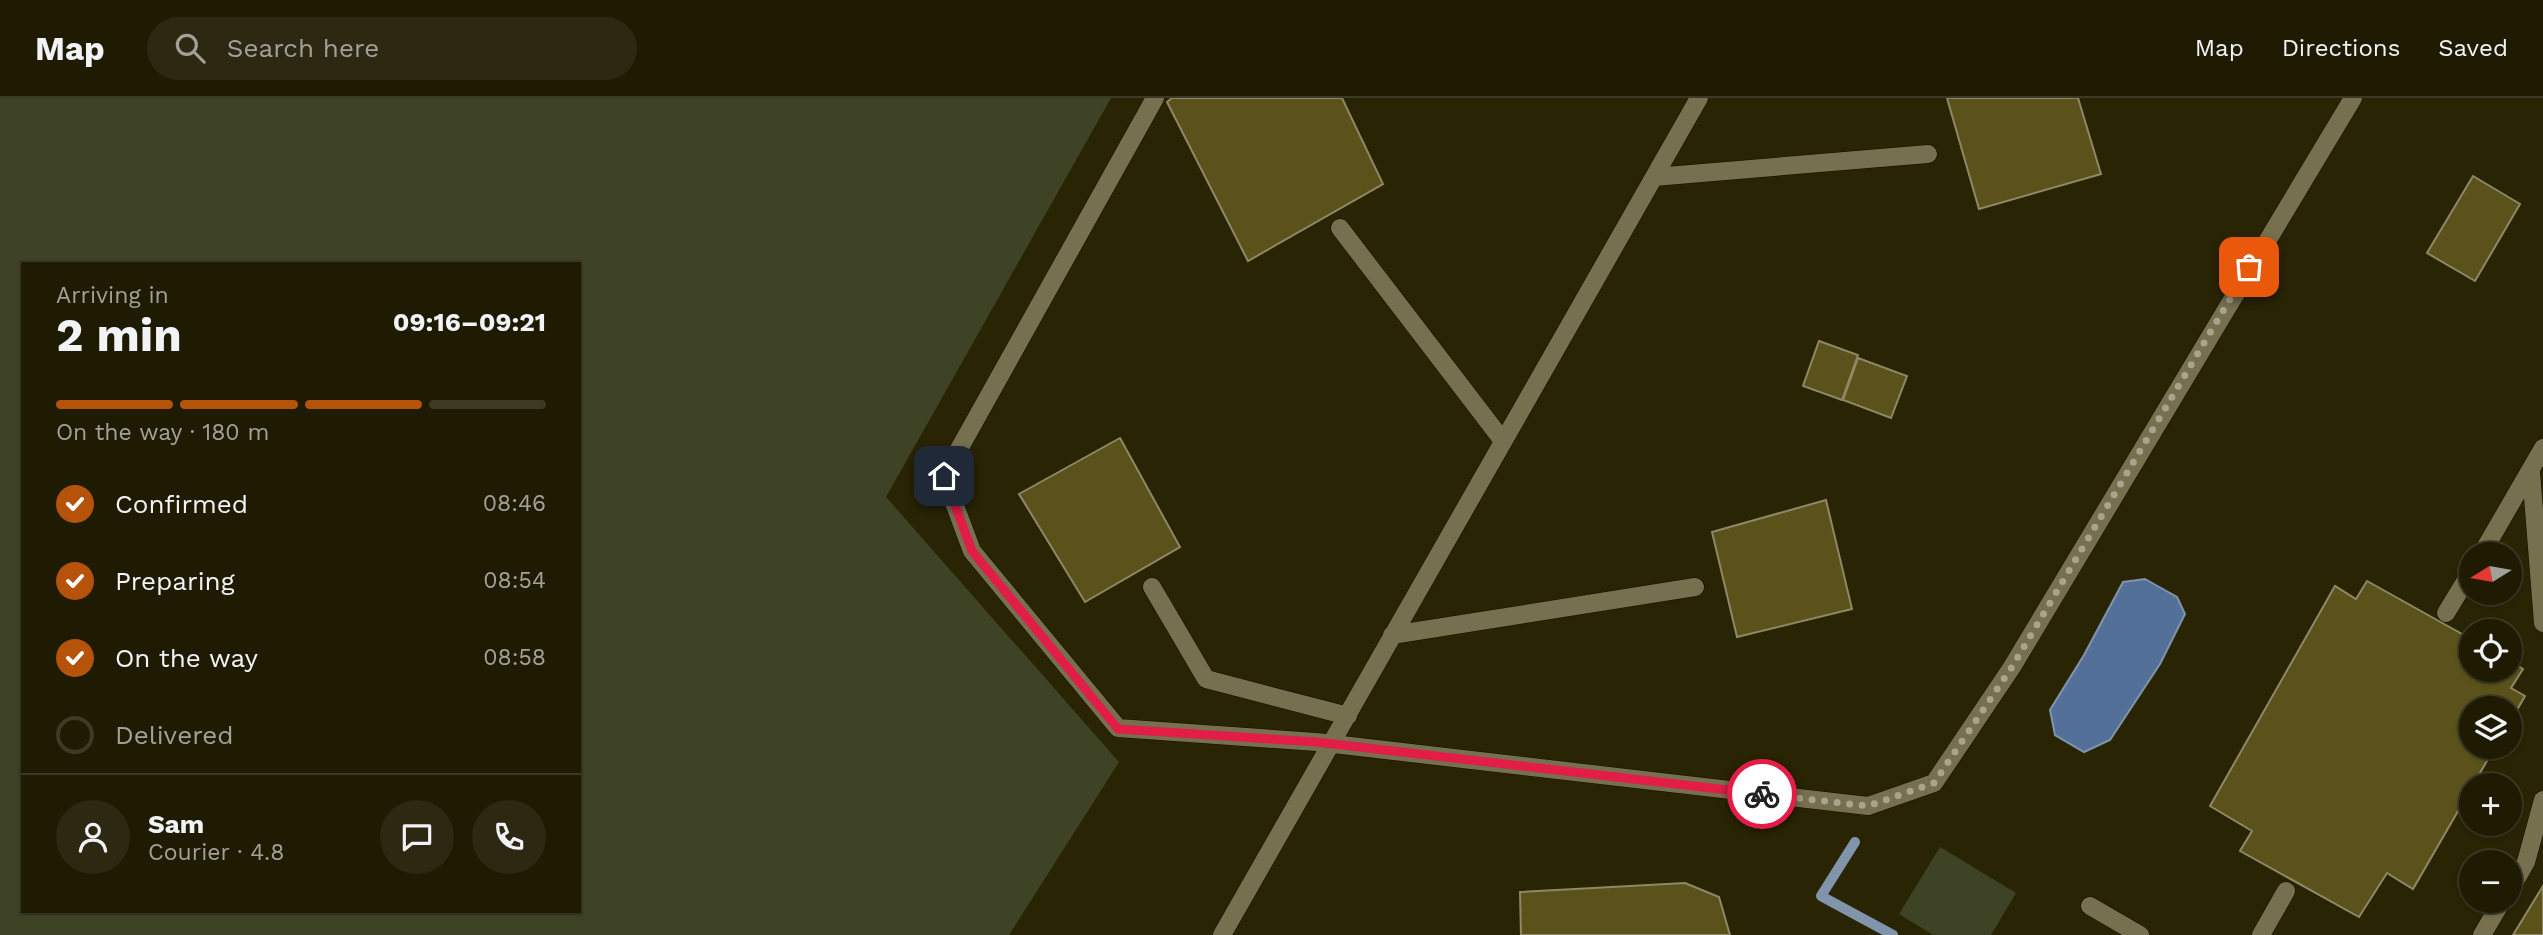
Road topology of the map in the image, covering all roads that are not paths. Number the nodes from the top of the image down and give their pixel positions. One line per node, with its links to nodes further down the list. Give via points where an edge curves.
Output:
1 (1156, 98): 18 (lane, via 944,476 972,551 1118,729)
2 (1699, 98): 5 (lane)
3 (2353, 98): 18 (lane, via 2012,667 1934,783 1868,806)
4 (1928, 154): 5 (lane)
5 (1654, 177): 7 (lane)
6 (1340, 228): 7 (lane)
7 (1503, 441): 16 (lane)
8 (2543, 448): 9 (lane)
9 (2530, 472): 10 (lane); 15 (lane)
10 (2489, 542)
11 (1152, 587): 17 (lane, via 1206,679)
12 (1695, 587): 16 (lane)
13 (2459, 592): 14 (lane)
14 (2446, 613)
15 (2543, 623)
16 (1392, 635): 17 (lane)
17 (1348, 716): 18 (lane)
18 (1332, 744): 24 (lane)
19 (2543, 800): 20 (lane)
20 (2522, 869)
21 (2286, 891): 26 (lane)
22 (2090, 906): 25 (lane)
23 (2495, 913): 27 (lane)
24 (1222, 935)
25 (2140, 935)
26 (2261, 935)
27 (2482, 935)

